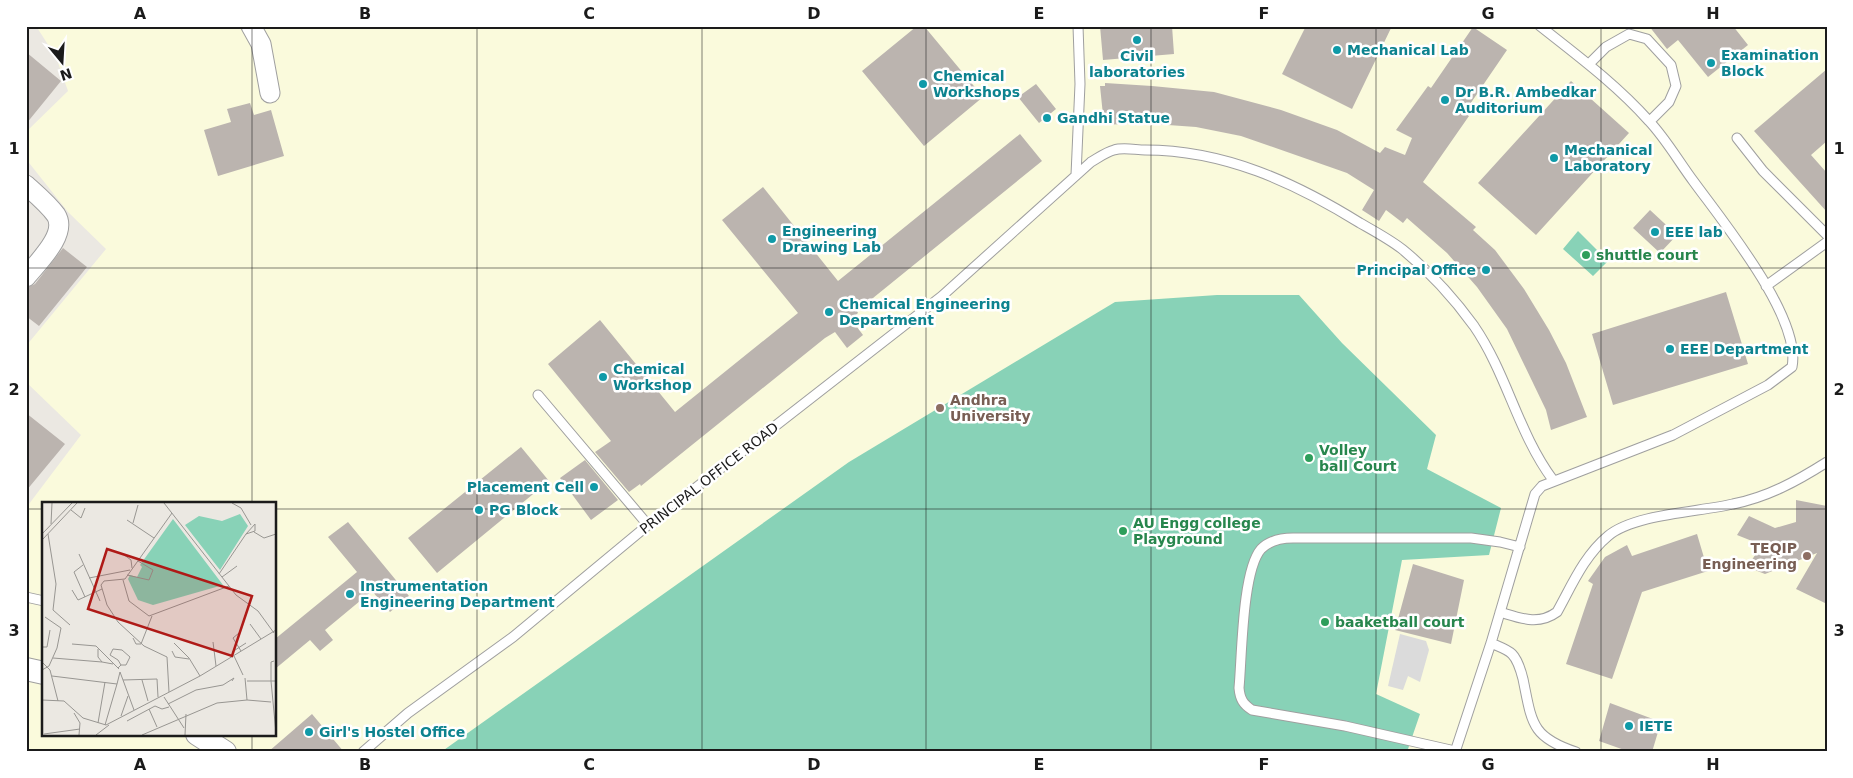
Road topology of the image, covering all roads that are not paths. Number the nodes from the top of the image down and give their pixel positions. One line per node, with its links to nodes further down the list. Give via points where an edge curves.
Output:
1 (251, 26): 5 (street, via 261,44)
2 (1078, 26): 8 (lane, via 1080,84)
3 (1540, 26): 4 (lane)
4 (1589, 64): 6 (lane); 6 (lane, via 1606,47 1629,34 1647,39 1671,65 1676,86 1669,102)
5 (270, 93)
6 (1650, 121): 13 (lane)
7 (1737, 138): 10 (lane, via 1763,171)
8 (1076, 175): 16 (lane, PRINCIPAL OFFICE ROAD, via 1091,162 1115,150 1203,155 1294,185 1400,248 1440,283 1474,326 1499,367 1520,421 1541,464); 17 (lane, PRINCIPAL OFFICE ROAD, via 942,296)
9 (26, 185): 12 (street, via 56,216 60,226 59,235)
10 (1827, 235)
11 (1827, 242): 13 (lane)
12 (26, 277)
13 (1766, 286): 16 (lane, via 1794,348 1792,367 1785,374 1674,435)
14 (538, 395): 17 (lane)
15 (1827, 462): 21 (lane, via 1767,496 1654,518 1609,535 1587,558 1550,617 1536,621)
16 (1553, 480): 18 (lane, via 1535,494)
17 (648, 525): 28 (lane, PRINCIPAL OFFICE ROAD, via 513,637 408,713)
18 (1520, 548): 21 (lane); 26 (lane, via 1471,538 1276,539 1261,549 1252,565 1239,688 1245,705 1252,710 1345,726)
19 (26, 597): 20 (lane)
20 (42, 601)
21 (1500, 612): 22 (lane)
22 (1491, 643): 26 (lane); 29 (lane, via 1512,654 1535,726 1542,736 1552,744)
23 (26, 669): 24 (street)
24 (42, 673)
25 (200, 736): 27 (street)
26 (1455, 751)
27 (225, 752)
28 (363, 752)
29 (1576, 752)

